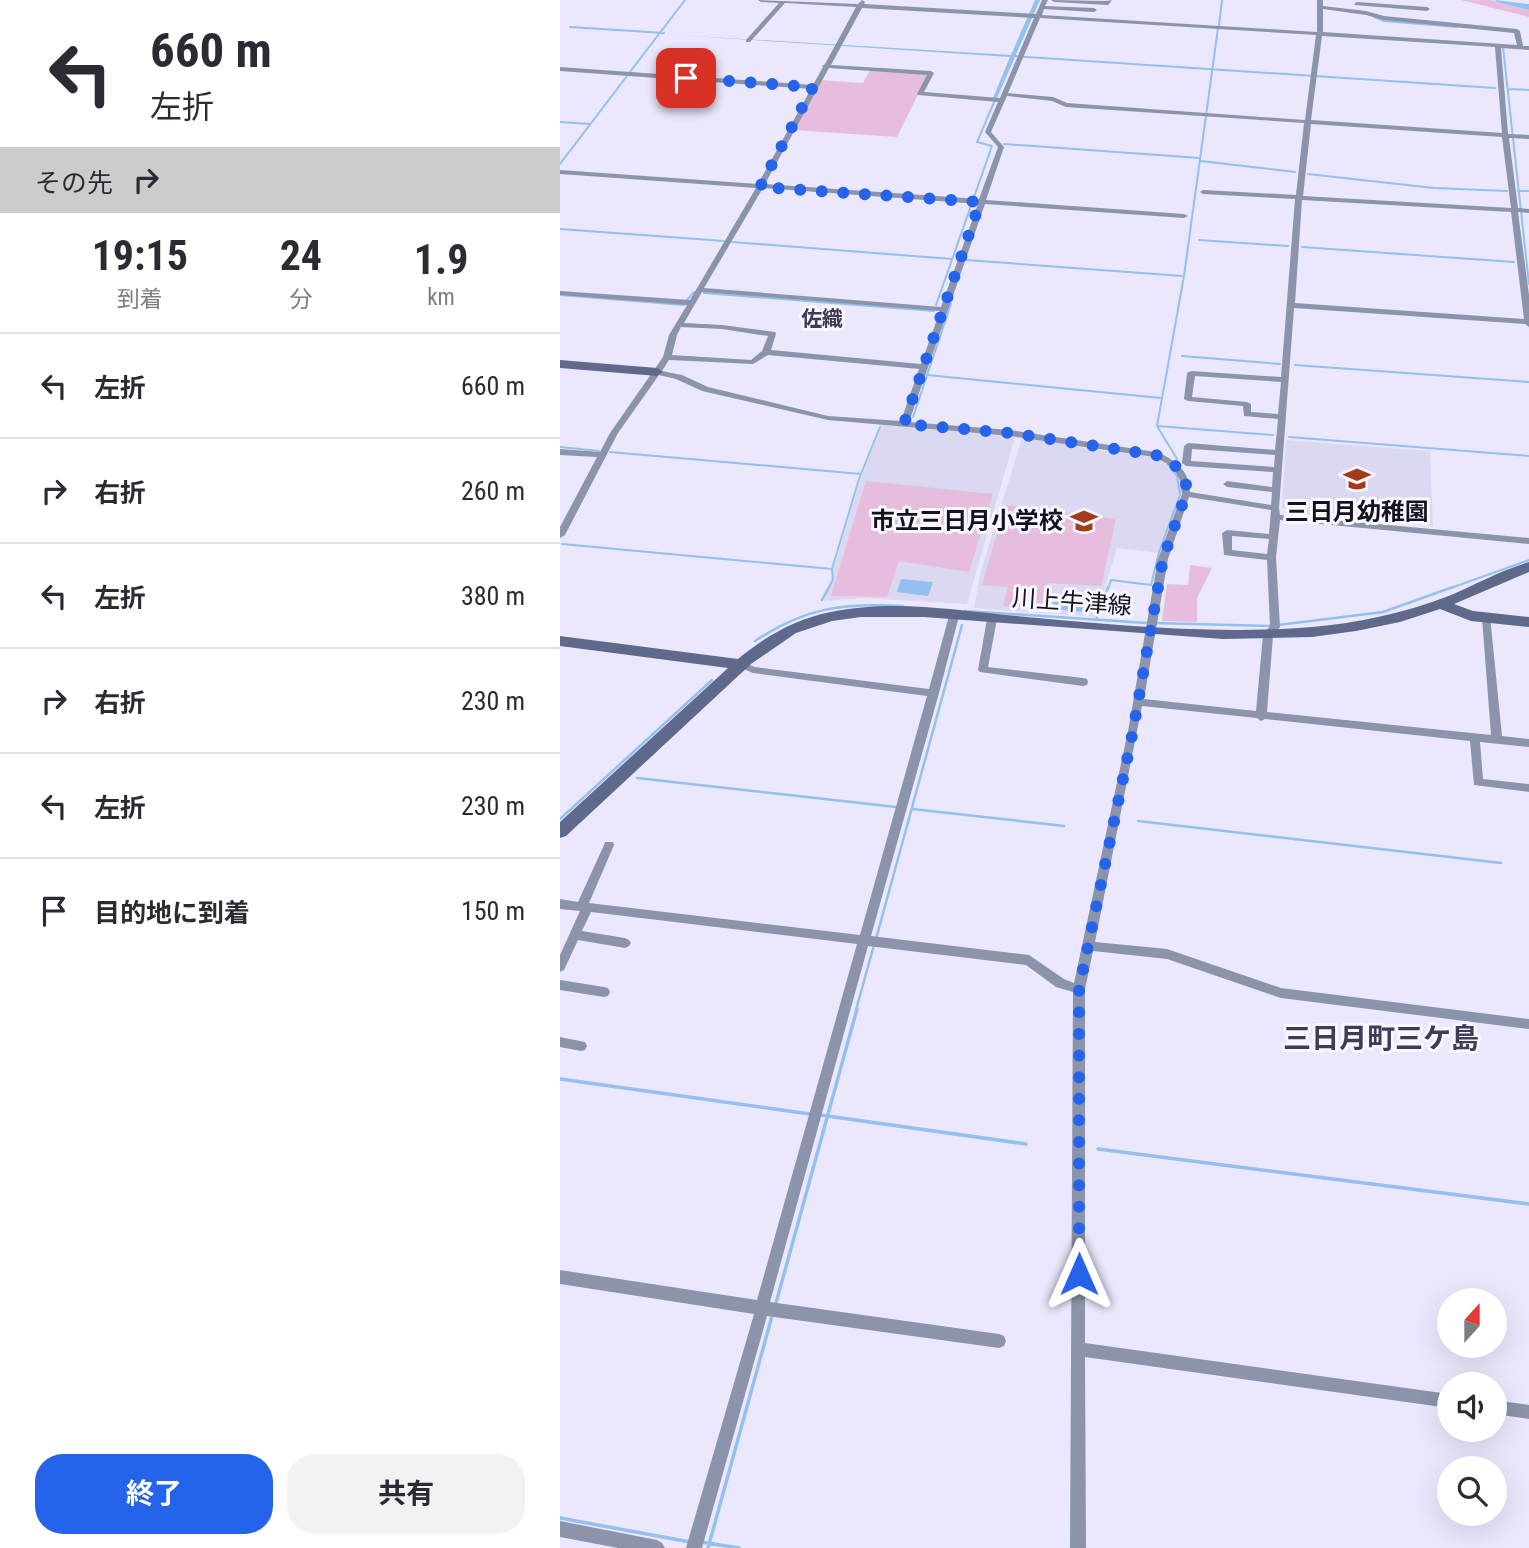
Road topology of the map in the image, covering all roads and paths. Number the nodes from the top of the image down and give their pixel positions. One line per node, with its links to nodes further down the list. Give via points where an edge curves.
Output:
1 (761, 0): 7 (street)
2 (897, 0): 13 (street)
3 (1045, 0): 12 (street)
4 (1054, 0): 8 (street)
5 (1109, 0): 8 (street)
6 (1427, 0): 15 (street)
7 (789, 1): 9 (street); 22 (street)
8 (1096, 2): 16 (street)
9 (861, 3): 13 (street); 26 (street)
10 (1352, 4): 14 (street)
11 (1322, 5): 14 (street); 20 (street)
12 (1041, 7): 16 (street); 17 (street)
13 (892, 8): 17 (street)
14 (1366, 8): 15 (street); 19 (street, via 1384,18); 21 (street)
15 (1427, 9): 19 (street)
16 (1094, 10): 18 (street)
17 (1032, 16): 18 (street); 29 (street)
18 (1091, 19): 20 (street)
19 (1428, 24): 24 (street, via 1517,31)
20 (1318, 33): 21 (street); 30 (street)
21 (1364, 37): 23 (street)
22 (750, 39)
23 (1498, 46): 24 (street); 31 (street)
24 (1521, 48): 25 (street)
25 (1529, 48)
26 (825, 66): 28 (street); 29 (street, via 931,73 920,94)
27 (560, 69): 28 (street)
28 (813, 87): 34 (street)
29 (1003, 97): 30 (street); 37 (street, via 988,132 1000,147)
30 (1307, 122): 31 (street); 36 (street)
31 (1505, 135): 32 (street); 38 (street)
32 (1529, 137)
33 (560, 172): 34 (street)
34 (760, 187): 37 (street); 40 (street)
35 (1203, 192): 36 (street)
36 (1299, 198): 38 (street); 43 (street)
37 (980, 202): 39 (street); 44 (street)
38 (1522, 211): 45 (street)
39 (1184, 216)
40 (701, 290): 42 (street); 44 (street)
41 (560, 293): 42 (street)
42 (694, 303): 46 (street)
43 (1291, 305): 45 (street); 52 (street)
44 (943, 309): 50 (street)
45 (1529, 323)
46 (680, 324): 47 (street, via 772,334); 48 (street)
47 (766, 352): 48 (street, via 753,362); 50 (street)
48 (667, 357): 51 (street)
49 (560, 364): 51 (main road)
50 (923, 367): 54 (street)
51 (657, 372): 54 (street, via 814,415); 57 (street)
52 (1285, 380): 53 (street); 53 (street, via 1191,373 1188,399 1247,404 1247,414)
53 (1282, 417): 56 (street)
54 (904, 424): 61 (street, via 1010,433 1156,455 1177,467)
55 (560, 452): 57 (street)
56 (1279, 453): 58 (street); 58 (street, via 1188,446 1186,463)
57 (602, 455): 63 (street)
58 (1278, 470): 60 (street)
59 (1227, 484): 60 (street)
60 (1277, 489): 62 (street)
61 (1186, 494): 62 (street); 73 (street, via 1163,559)
62 (1275, 513): 64 (street); 65 (street)
63 (560, 535)
64 (1274, 537): 66 (street); 66 (street, via 1227,533 1227,553)
65 (1529, 541)
66 (1271, 557): 74 (street)
67 (1529, 567): 68 (main road, 川上牛津線)
68 (1440, 604): 70 (main road); 74 (main road, 川上牛津線, via 1375,622)
69 (954, 616): 71 (main road, 川上牛津線); 76 (main road, 川上牛津線, via 876,612 824,618 790,630); 78 (street)
70 (1487, 618): 72 (main road); 82 (street)
71 (992, 619): 73 (main road, 川上牛津線); 77 (street, via 983,670)
72 (1529, 622)
73 (1153, 625): 74 (main road, 川上牛津線); 79 (street)
74 (1272, 628): 80 (street)
75 (560, 641): 76 (main road)
76 (742, 665): 78 (street); 85 (main road, 川上牛津線)
77 (1083, 682)
78 (934, 693): 90 (street)
79 (1138, 702): 80 (street); 92 (street)
80 (1261, 717): 81 (street)
81 (1475, 737): 82 (street); 84 (street, via 1478,782)
82 (1497, 740): 83 (street)
83 (1529, 743)
84 (1529, 788)
85 (560, 832)
86 (608, 845): 88 (street)
87 (560, 904): 88 (street)
88 (584, 907): 89 (street); 90 (street)
89 (575, 935): 91 (street); 93 (street)
90 (864, 942): 95 (street, via 1029,960 1060,983); 101 (street)
91 (625, 943)
92 (1087, 946): 95 (street); 97 (street, via 1167,954 1281,993)
93 (560, 967)
94 (560, 985): 96 (street)
95 (1079, 989): 103 (street)
96 (604, 992)
97 (1529, 1024)
98 (560, 1042): 99 (street)
99 (581, 1046)
100 (560, 1277): 101 (street)
101 (769, 1309): 102 (street); 109 (street)
102 (999, 1341)
103 (1080, 1349): 104 (street); 110 (street)
104 (1437, 1399)
105 (1507, 1409): 106 (street)
106 (1529, 1412)
107 (560, 1530): 108 (street)
108 (657, 1548)
109 (694, 1548)
110 (1078, 1548)

